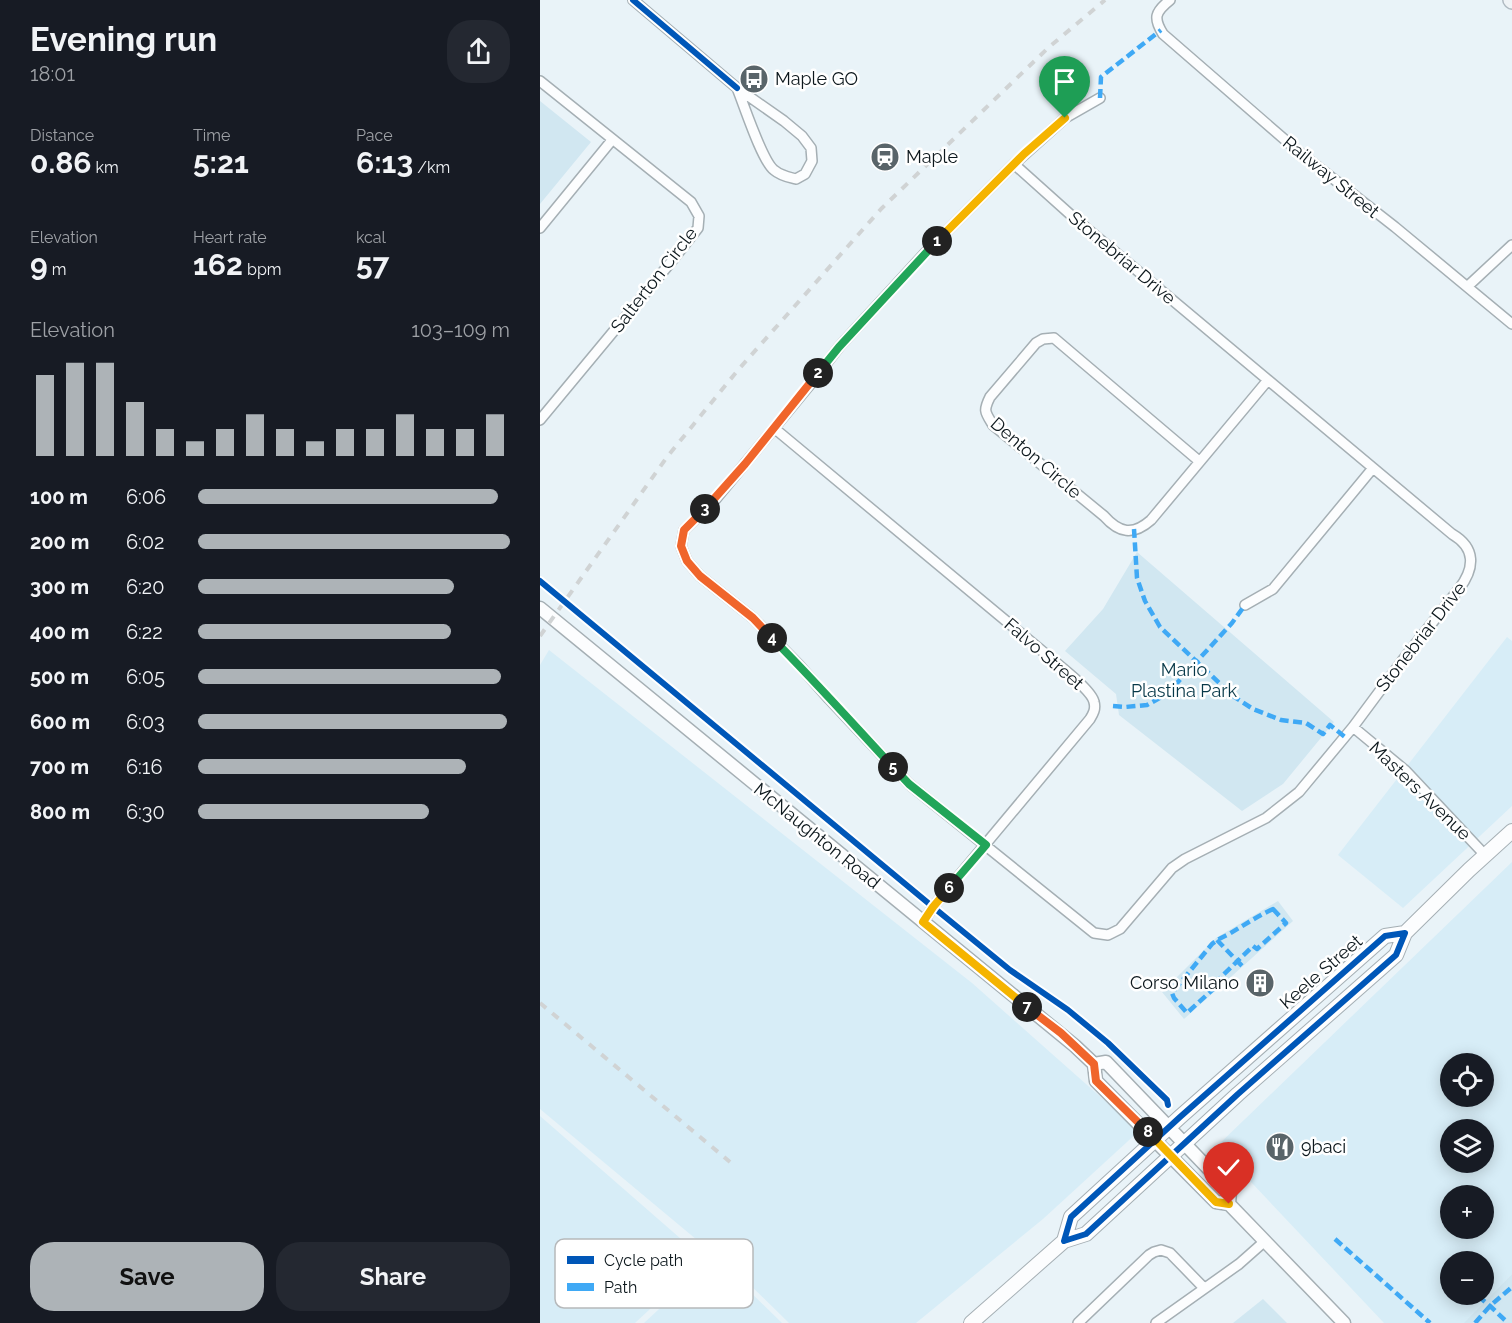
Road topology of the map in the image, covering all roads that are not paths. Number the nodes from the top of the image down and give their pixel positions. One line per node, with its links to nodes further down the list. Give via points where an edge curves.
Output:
1 (633, 0): 4 (street)
2 (1170, 0): 10 (street, Railway Street, via 1156,17 1163,34 1299,152)
3 (540, 81): 6 (street, Salterton Circle)
4 (737, 88): 4 (street, via 772,169 796,179 805,174 812,161 811,148 802,136)
5 (1100, 98): 7 (street, Stonebriar Drive, via 1065,118)
6 (612, 140): 8 (street); 13 (street, Salterton Circle, via 691,202 699,216 698,228)
7 (1014, 164): 12 (street, Stonebriar Drive); 14 (street, Stonebriar Drive, via 839,347)
8 (540, 228)
9 (1512, 245): 10 (street)
10 (1468, 286): 11 (street, Railway Street)
11 (1512, 324)
12 (1268, 380): 15 (street, Denton Circle); 16 (street, Stonebriar Drive)
13 (540, 420)
14 (774, 428): 21 (street, Stonebriar Drive, via 715,500 684,530 681,546 687,561 753,618 909,784); 21 (street, Falvo Street, via 1047,655 1094,700 1095,711 1090,719)
15 (1199, 461): 15 (street, Denton Circle, via 1054,338 1036,343 985,406 993,425 1124,531 1143,528)
16 (1373, 468): 17 (street, via 1273,589); 19 (street, Stonebriar Drive, via 1462,540 1472,565 1459,589)
17 (1245, 605)
18 (540, 608): 23 (street, McNaughton Road)
19 (1353, 727): 21 (street, Stonebriar Drive, via 1299,792 1266,818 1172,868 1120,929 1108,935 1094,933); 22 (street, Masters Avenue, via 1406,771)
20 (1512, 831): 22 (main road, Keele Street)
21 (986, 845): 23 (street, Falvo Street)
22 (1485, 855): 24 (main road, Keele Street)
23 (923, 922): 25 (street, McNaughton Road)
24 (1405, 933): 26 (main road, Keele Street, via 1385,936); 28 (main road, Keele Street, via 1396,955)
25 (1094, 1064): 26 (street, McNaughton Road, via 1106,1062); 27 (street, McNaughton Road, via 1096,1081)
26 (1169, 1127): 27 (main road, Keele Street); 28 (street, McNaughton Road)
27 (1156, 1140): 29 (street, McNaughton Road); 32 (main road, Keele Street, via 1071,1217)
28 (1185, 1143): 29 (main road, Keele Street); 30 (street, McNaughton Road, via 1230,1191)
29 (1171, 1156): 30 (street, McNaughton Road, via 1216,1202); 32 (main road, Keele Street, via 1086,1234)
30 (1229, 1204): 31 (street, McNaughton Road)
31 (1265, 1240): 33 (street); 37 (street, McNaughton Road)
32 (1064, 1241): 34 (main road, Keele Street)
33 (1204, 1288): 35 (street, via 1170,1253 1161,1250 1149,1255); 36 (street)
34 (976, 1321)
35 (1077, 1323)
36 (1156, 1323)
37 (1344, 1323)

